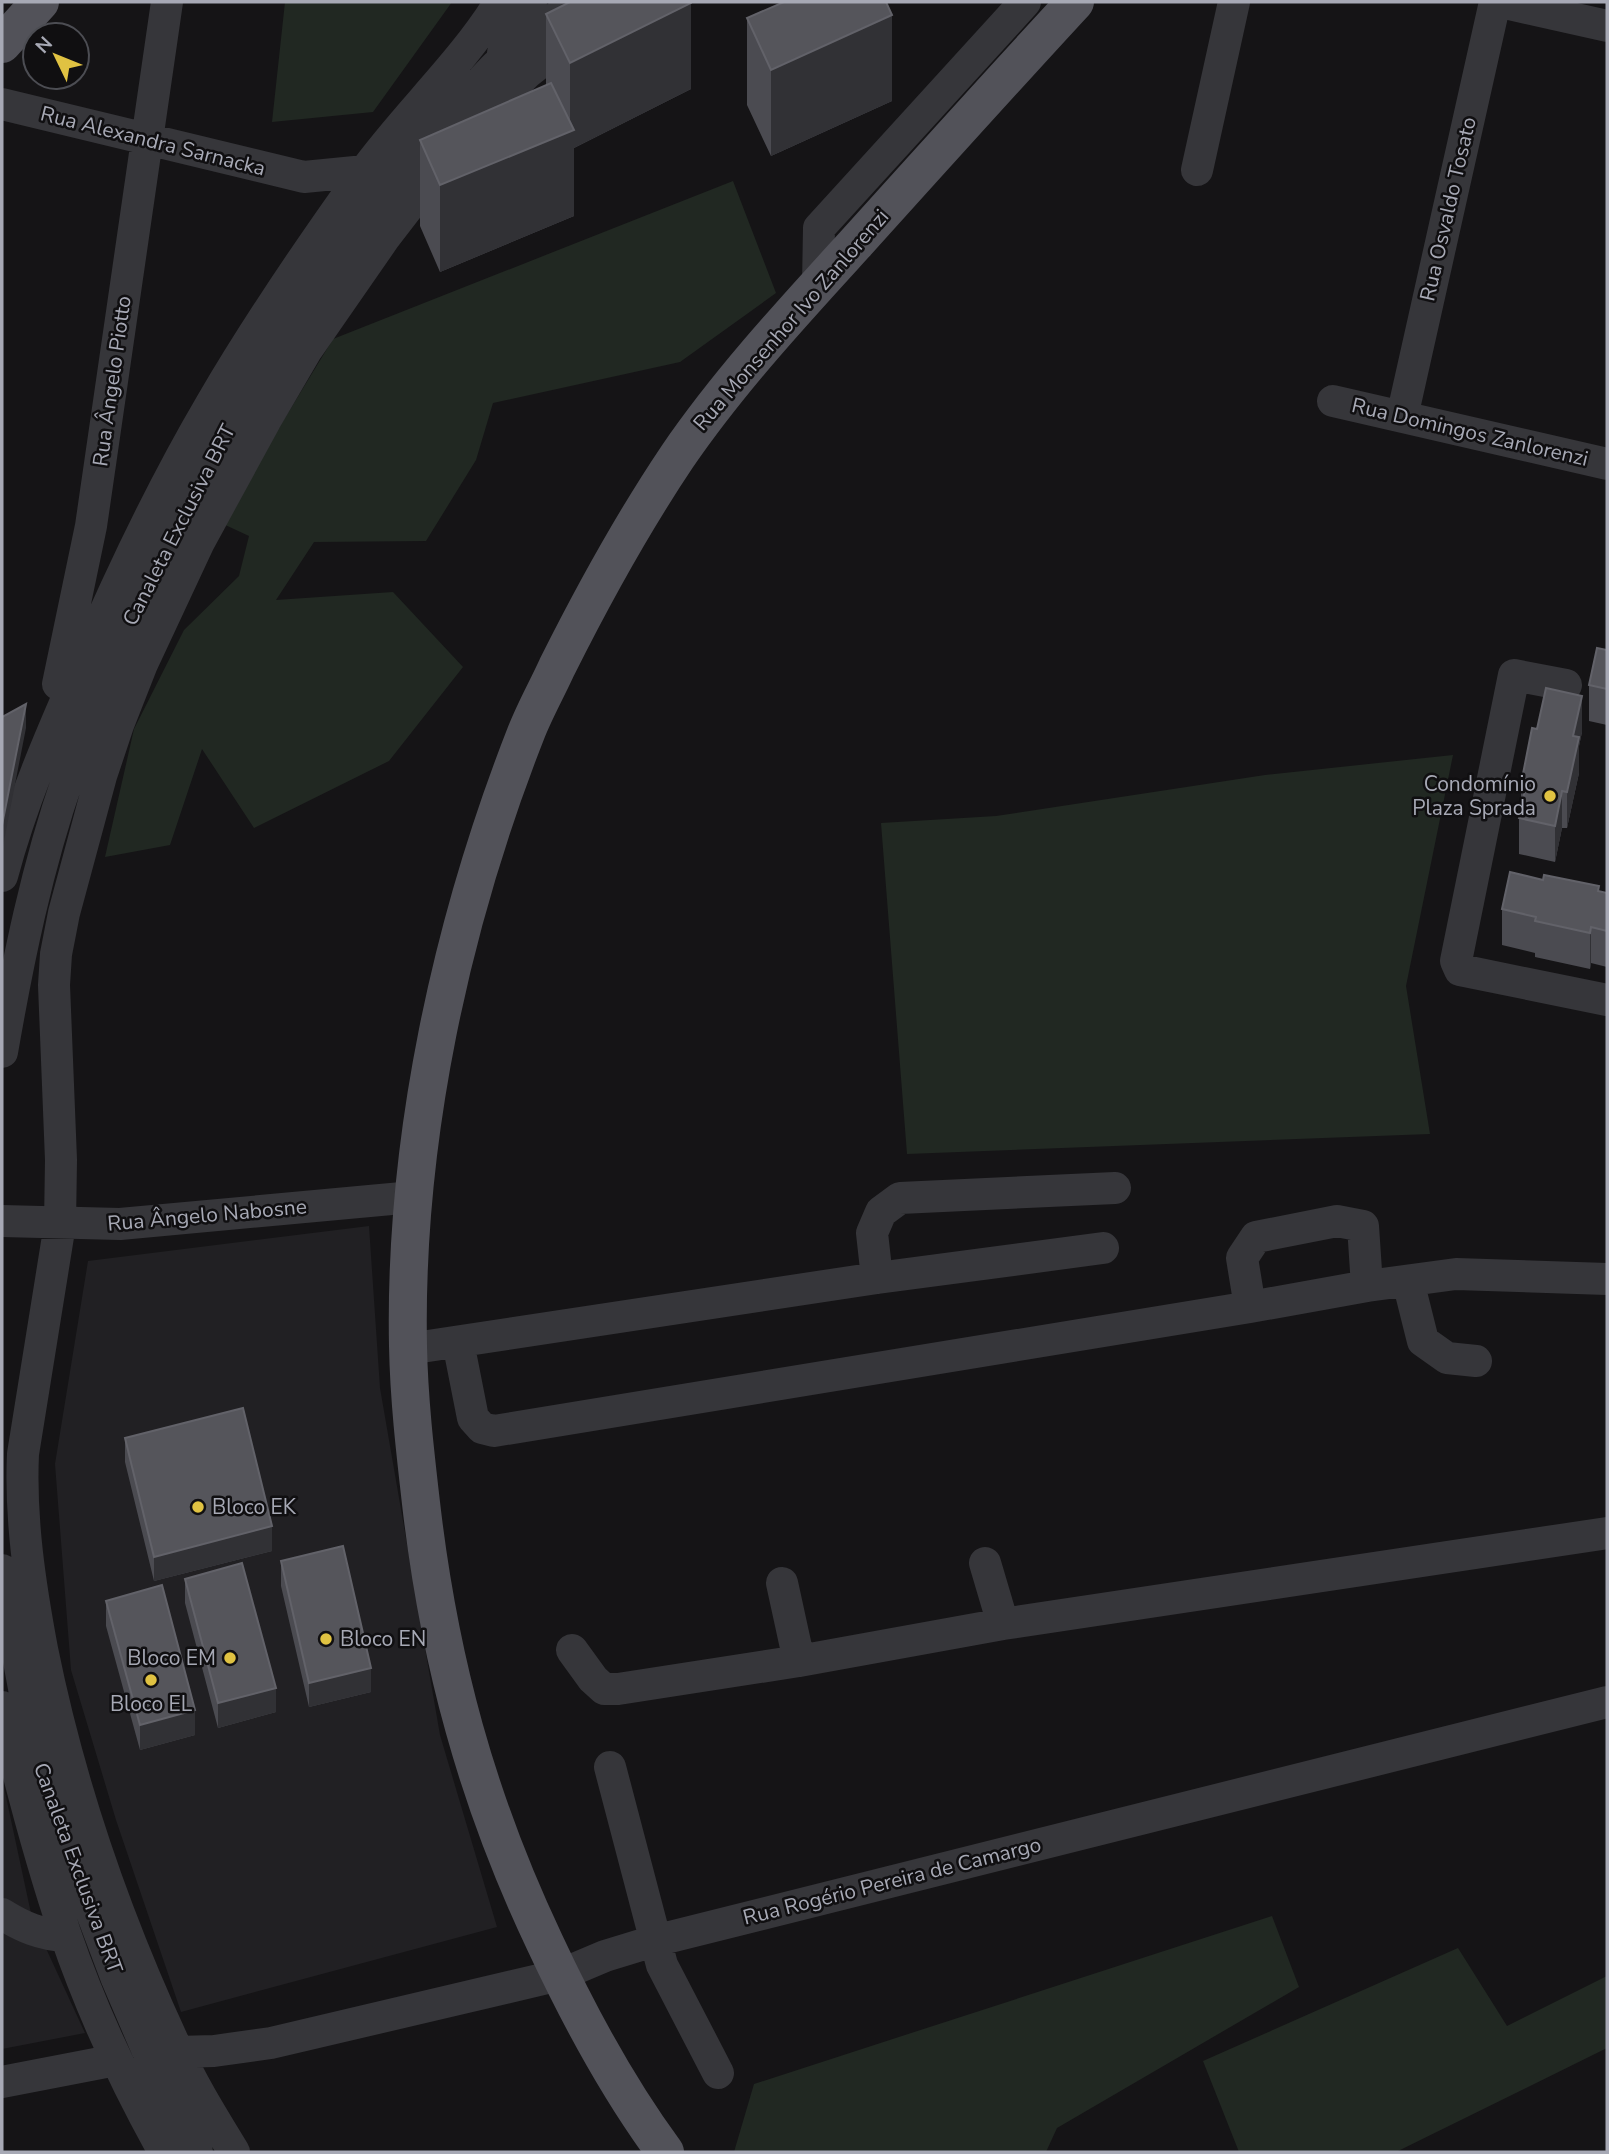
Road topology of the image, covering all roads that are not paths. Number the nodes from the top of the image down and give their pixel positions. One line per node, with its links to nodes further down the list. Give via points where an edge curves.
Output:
1 (40, 2): 12 (main road)
2 (167, 2): 15 (street, Rua Ângelo Piotto)
3 (500, 2): 17 (street, via 463,54)
4 (531, 2): 13 (street, Canaleta Exclusiva BRT)
5 (576, 2): 13 (street, Canaleta Exclusiva BRT)
6 (617, 2): 32 (street, via 503,97 385,237 271,409 172,596 117,725 56,954)
7 (1025, 2): 20 (street, via 819,228)
8 (1074, 2): 20 (main road, Rua Monsenhor Ivo Zanlorenzi)
9 (1234, 2): 16 (street)
10 (1497, 2): 11 (street); 22 (street, Rua Osvaldo Tosato)
11 (1607, 26)
12 (2, 44)
13 (496, 67): 28 (street, Canaleta Exclusiva BRT, via 345,242 246,395 168,539 122,638 67,780 26,930)
14 (2, 104): 15 (street, Rua Alexandra Sarnacka)
15 (147, 139): 18 (street, Rua Alexandra Sarnacka); 25 (street, Rua Ângelo Piotto, via 91,526)
16 (1196, 170)
17 (365, 171): 18 (street, Rua Alexandra Sarnacka); 19 (street)
18 (304, 177): 19 (street)
19 (324, 230): 25 (street, via 256,330 166,485 125,566)
20 (818, 285): 30 (main road, Rua Monsenhor Ivo Zanlorenzi, via 677,458 592,599 528,726 469,901 427,1093)
21 (1333, 401): 22 (street, Rua Domingos Zanlorenzi)
22 (1402, 417): 23 (street, Rua Domingos Zanlorenzi)
23 (1607, 464)
24 (1566, 685): 27 (street, via 1514,675 1456,961 1460,970)
25 (42, 757): 26 (street)
26 (2, 876)
27 (1607, 1000)
28 (2, 1052)
29 (1115, 1188): 34 (street, via 900,1198 881,1212 872,1233)
30 (413, 1197): 32 (street, Rua Ângelo Nabosne, via 148,1222); 40 (main road, Rua Monsenhor Ivo Zanlorenzi)
31 (2, 1221): 32 (street, Rua Ângelo Nabosne)
32 (60, 1224): 56 (street, via 23,1465 25,1539 52,1699 82,1810)
33 (1103, 1248): 34 (street)
34 (877, 1278): 39 (street)
35 (1607, 1279): 36 (street, via 1456,1274)
36 (1408, 1281): 37 (street); 41 (street, via 1423,1341 1447,1358)
37 (1367, 1286): 38 (street); 38 (street, via 1363,1226 1337,1220 1256,1237 1242,1258)
38 (1250, 1307): 39 (street, via 494,1431 482,1428 473,1418)
39 (458, 1342): 40 (street)
40 (408, 1349): 55 (main road, Rua Monsenhor Ivo Zanlorenzi, via 426,1547 452,1684 496,1832)
41 (1476, 1362)
42 (1607, 1533): 46 (street)
43 (985, 1563): 46 (street)
44 (2, 1570): 61 (street, Canaleta Exclusiva BRT, via 35,1747 51,1804 122,1992)
45 (782, 1583): 48 (street)
46 (1003, 1624): 48 (street)
47 (572, 1650): 48 (street, via 604,1689)
48 (799, 1661)
49 (1607, 1702): 54 (street, Rua Rogério Pereira de Camargo)
50 (2, 1707): 53 (street, via 41,1860)
51 (610, 1767): 54 (street)
52 (2, 1914): 53 (street, via 46,1936)
53 (66, 1936): 57 (street)
54 (654, 1941): 55 (street, Rua Rogério Pereira de Camargo); 58 (street)
55 (560, 1975): 56 (street, Rua Rogério Pereira de Camargo, via 271,2043); 63 (main road, Rua Monsenhor Ivo Zanlorenzi, via 621,2089)
56 (177, 2052): 62 (street)
57 (116, 2060): 59 (street); 60 (street)
58 (718, 2073)
59 (2, 2082)
60 (164, 2152)
61 (197, 2152)
62 (234, 2152)
63 (665, 2152)

